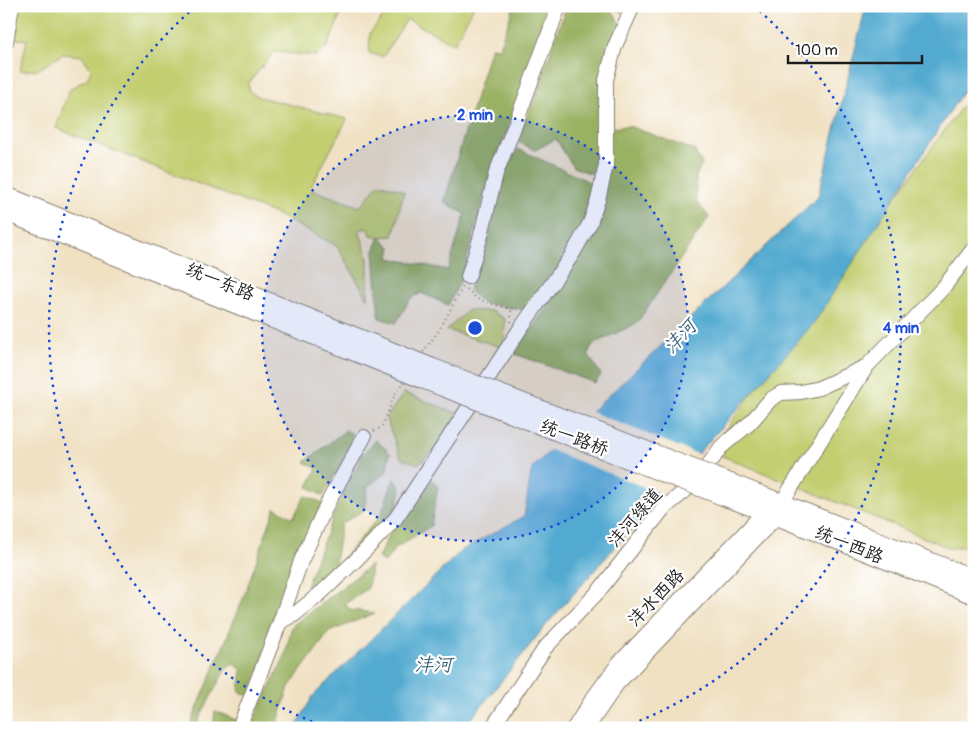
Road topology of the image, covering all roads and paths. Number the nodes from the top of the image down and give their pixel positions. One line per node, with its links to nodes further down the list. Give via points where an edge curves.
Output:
1 (12, 6): 4 (street)
2 (559, 6): 8 (street, via 496,173)
3 (633, 6): 9 (street, via 615,46 606,80 606,165 598,200 572,256)
4 (6, 42)
5 (6, 196): 11 (main road, 统一东路)
6 (6, 212): 11 (main road, 统一东路)
7 (974, 248): 10 (street, via 943,288)
8 (466, 281): 9 (path, via 477,299 506,308); 11 (path)
9 (533, 310): 16 (street, via 396,518 321,592 294,615)
10 (867, 366): 14 (street); 18 (street, 沣河绿道, via 819,388 781,393 721,447 698,480 663,509 598,592 545,648)
11 (421, 370): 12 (path, via 395,394 382,427); 13 (main road, 统一路桥, bridge)
12 (364, 436): 16 (street, via 301,561)
13 (726, 490): 14 (main road, 统一西路)
14 (776, 507): 15 (main road, 统一西路); 19 (street, 沣水西路, via 619,663); 20 (street, 沣水西路, via 617,684)
15 (971, 583)
16 (280, 622): 17 (street)
17 (239, 728)
18 (492, 728)
19 (574, 728)
20 (586, 728)

